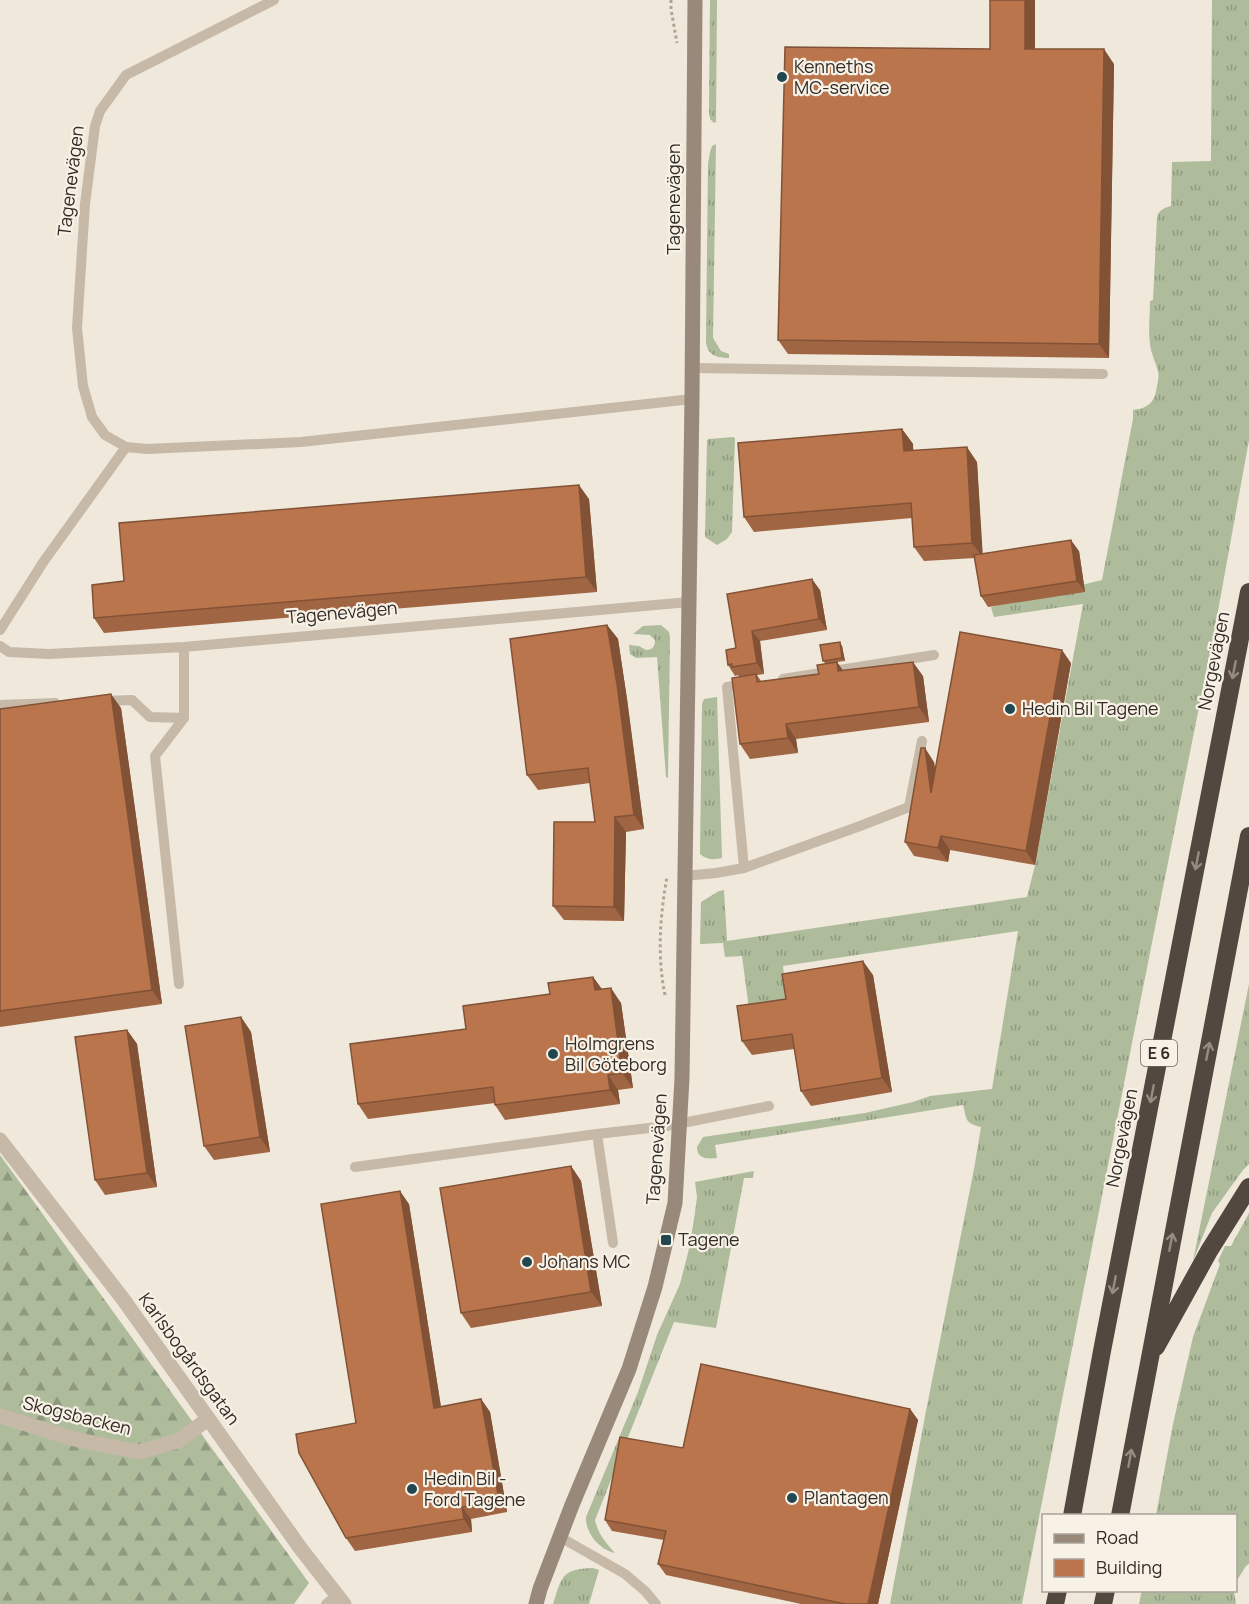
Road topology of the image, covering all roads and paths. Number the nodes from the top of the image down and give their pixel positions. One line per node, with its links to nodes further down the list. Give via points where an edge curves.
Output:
1 (274, 0): 8 (lane, Tagenevägen, via 126,75 100,111 95,126 85,204 77,328 83,386 92,417 105,435)
2 (671, 0): 4 (path)
3 (695, 0): 5 (street, Tagenevägen)
4 (677, 44)
5 (692, 368): 6 (lane); 7 (street, Tagenevägen)
6 (1103, 374)
7 (692, 399): 8 (lane, via 301,442); 10 (street, Tagenevägen)
8 (126, 447): 11 (lane)
9 (1249, 591): 36 (highway, Norgevägen / E 6, one-way to 36)
10 (689, 602): 13 (lane, Tagenevägen); 22 (street, Tagenevägen)
11 (0, 630)
12 (0, 646): 13 (lane, Tagenevägen, via 9,652 49,654)
13 (184, 647): 18 (lane)
14 (934, 656): 21 (lane, via 727,687)
15 (96, 701): 18 (lane, via 132,700 150,717)
16 (72, 702): 17 (lane)
17 (0, 705)
18 (184, 718): 24 (lane, via 155,756)
19 (922, 741): 21 (lane, via 909,807)
20 (1249, 836): 33 (highway, one-way to 20)
21 (744, 868): 22 (lane)
22 (684, 876): 27 (street, Tagenevägen)
23 (667, 877): 25 (path, via 661,909 661,977)
24 (179, 984)
25 (666, 996)
26 (769, 1106): 27 (lane)
27 (679, 1123): 28 (lane); 38 (street, Tagenevägen, via 675,1203 655,1287 629,1369)
28 (597, 1134): 30 (lane); 32 (lane)
29 (0, 1140): 35 (street, Karlsbogårdsgatan, via 123,1299)
30 (355, 1167)
31 (1249, 1187): 33 (highway)
32 (613, 1243)
33 (1148, 1361): 37 (highway, one-way to 33)
34 (0, 1416): 35 (street, Skogsbacken, via 74,1439 139,1452 178,1440)
35 (208, 1419): 39 (street, Karlsbogårdsgatan)
36 (1072, 1514)
37 (1120, 1514)
38 (560, 1538): 40 (street, Tagenevägen); 41 (lane, via 625,1574)
39 (336, 1601)
40 (536, 1604)
41 (656, 1604)

